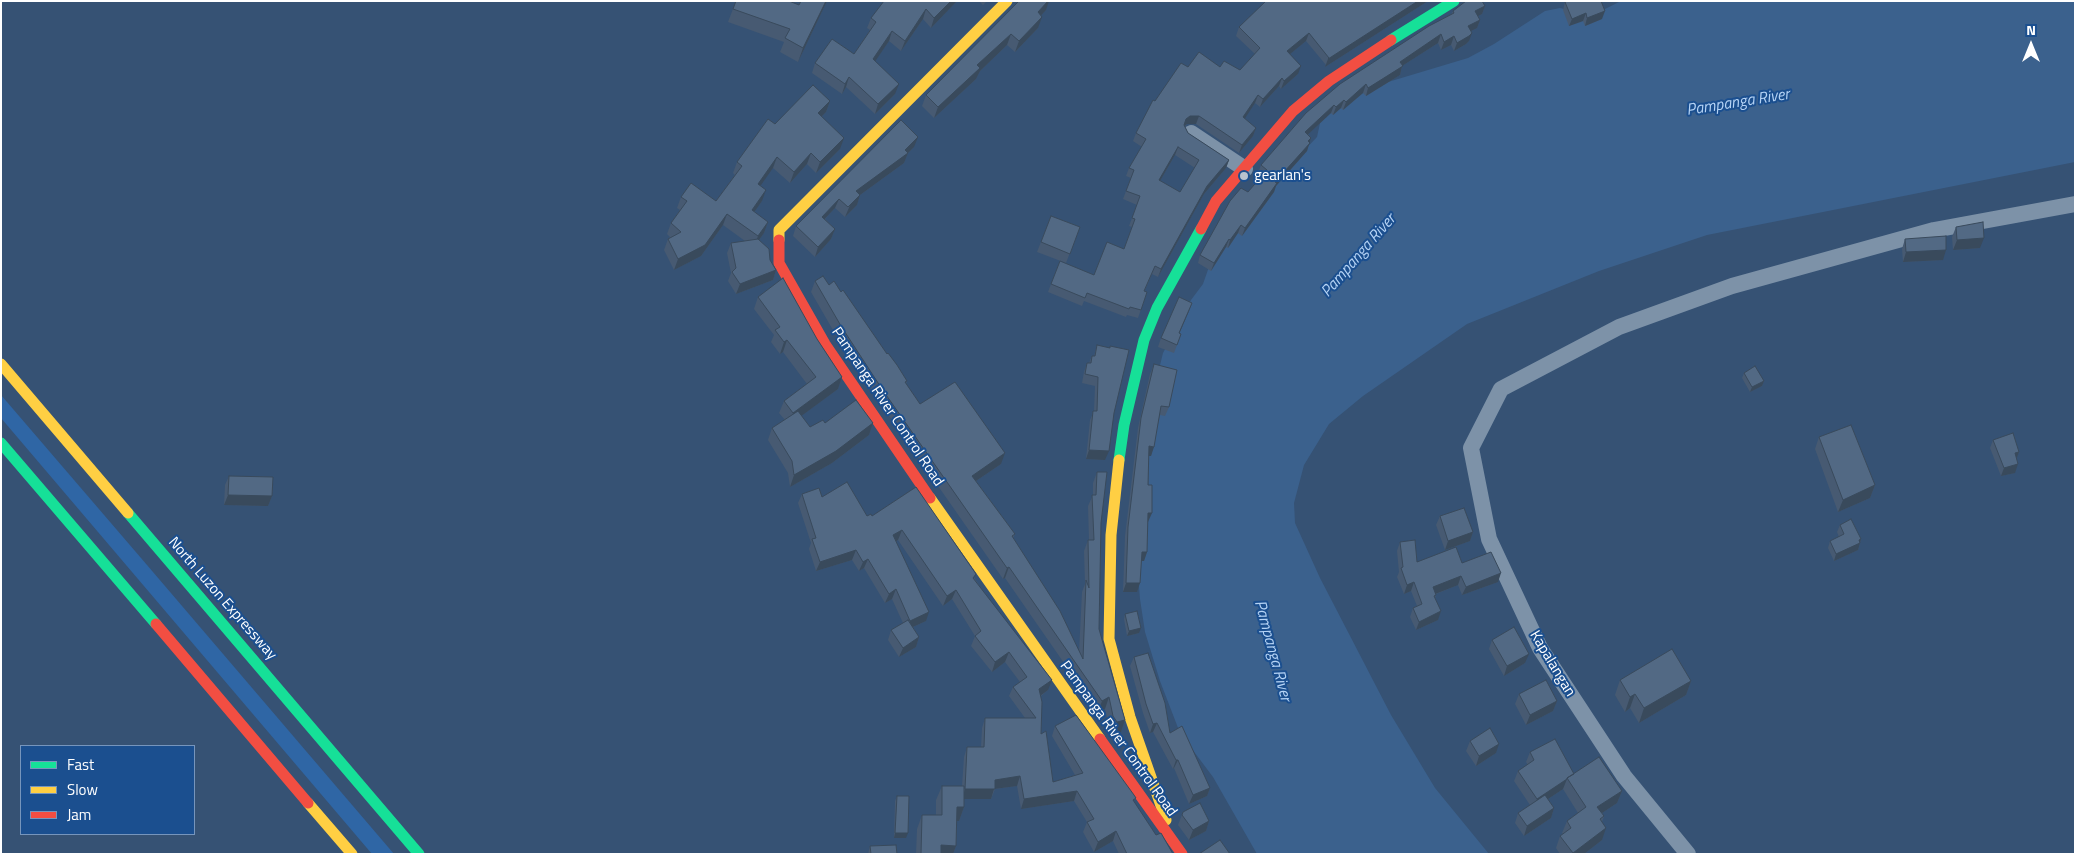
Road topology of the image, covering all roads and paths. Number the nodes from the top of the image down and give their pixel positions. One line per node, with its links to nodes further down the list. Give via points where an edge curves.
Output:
1 (1007, 1): 8 (main road, Pampanga River Control Road, via 779,230 779,263 825,344 867,408)
2 (1454, 1): 4 (main road, via 1329,81 1293,111)
3 (1191, 133): 4 (street)
4 (1244, 169): 8 (main road, via 1216,201 1156,308 1144,340 1124,425 1115,490 1109,594 1110,639 1130,717 1158,791)
5 (2075, 204): 12 (street, Kapalangan, via 1934,230 1732,286 1619,327 1501,389 1471,448 1489,539 1540,648 1624,776)
6 (1, 364): 10 (main road, North Luzon Expressway)
7 (1, 443): 9 (main road)
8 (1172, 840): 11 (main road, Pampanga River Control Road)
9 (352, 854)
10 (419, 854)
11 (1182, 854)
12 (1688, 854)

